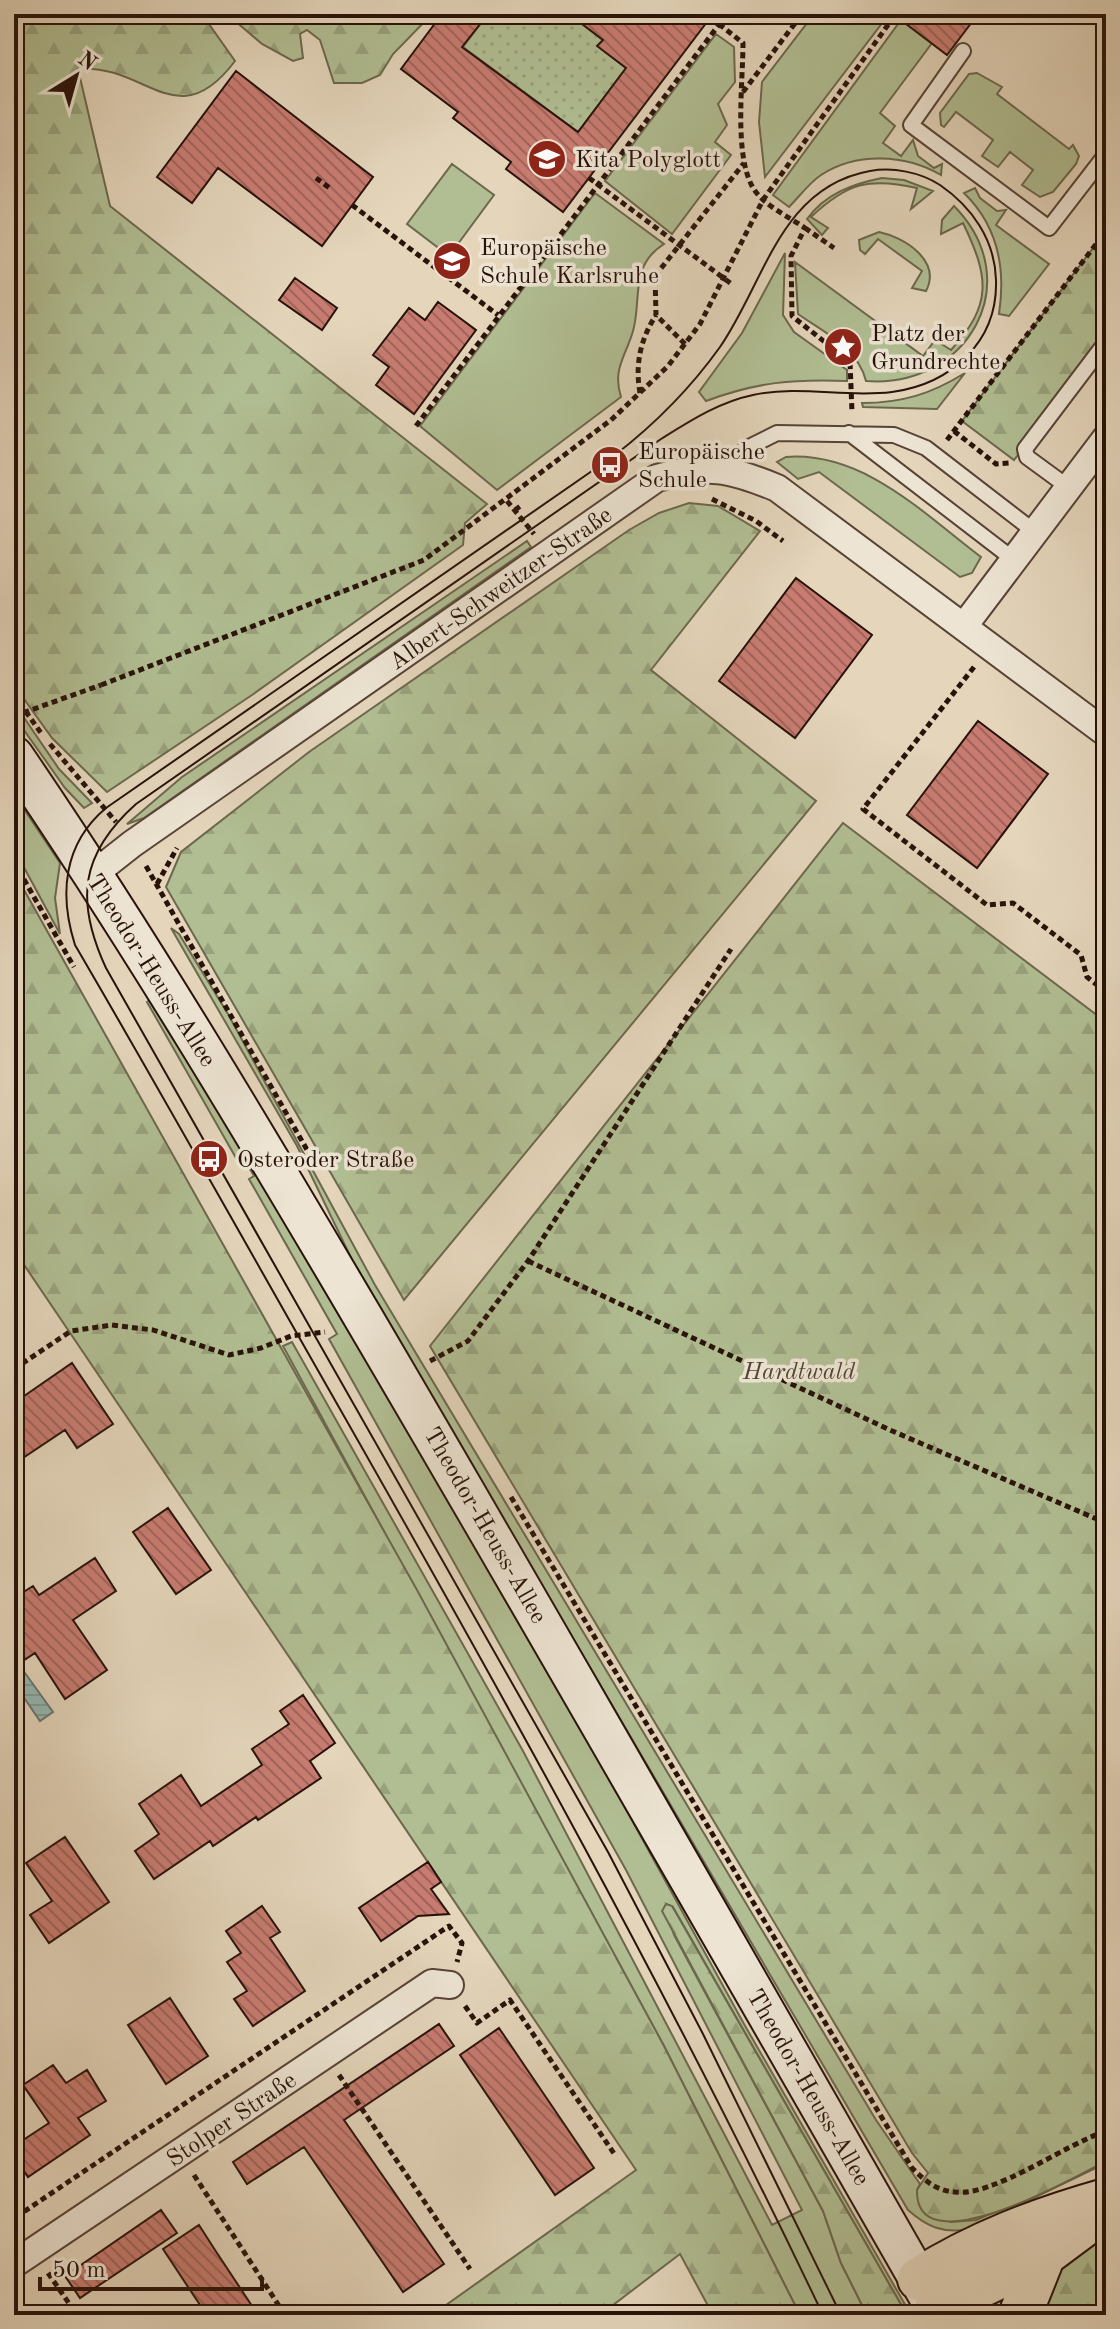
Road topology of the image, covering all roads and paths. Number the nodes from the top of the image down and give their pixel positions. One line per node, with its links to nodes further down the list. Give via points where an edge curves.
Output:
1 (727, 14): 4 (path)
2 (802, 14): 6 (path)
3 (895, 15): 13 (path)
4 (719, 24): 6 (path, via 743,43); 11 (path)
5 (963, 51): 7 (lane, via 911,125 1049,228)
6 (743, 92): 8 (path)
7 (1106, 160)
8 (744, 162): 13 (path); 17 (path)
9 (316, 178): 12 (path)
10 (589, 178): 11 (path)
11 (597, 184): 17 (path); 23 (path)
12 (331, 189)
13 (763, 200): 15 (path); 18 (path)
14 (352, 205): 23 (path)
15 (805, 228): 19 (path); 30 (path, via 791,256 791,313 850,362)
16 (1106, 231): 29 (path)
17 (677, 245): 21 (path); 24 (path, via 655,276)
18 (740, 247): 20 (path); 21 (path)
19 (834, 248)
20 (751, 251)
21 (724, 281): 22 (path); 26 (path)
22 (733, 285)
23 (498, 315): 28 (path)
24 (656, 315): 26 (path); 27 (path, via 636,370)
25 (1106, 342): 32 (lane)
26 (685, 344): 27 (path)
27 (640, 394): 37 (path)
28 (416, 426)
29 (954, 431): 32 (path, via 1000,466); 33 (path)
30 (850, 433): 33 (lane, via 902,436); 34 (lane, via 777,433 745,449); 43 (lane)
31 (1106, 438): 35 (street)
32 (1025, 453): 35 (lane)
33 (936, 455): 40 (lane)
34 (731, 470): 44 (street, Albert-Schweitzer-Straße, via 777,488 809,509); 50 (street, Albert-Schweitzer-Straße, via 708,467 657,478)
35 (1068, 487): 40 (street)
36 (700, 498): 42 (path, via 714,499)
37 (507, 501): 39 (path); 47 (path, bridge, via 424,560)
38 (523, 504): 39 (path)
39 (515, 510): 41 (path)
40 (1035, 532): 43 (street)
41 (535, 536)
42 (783, 541)
43 (1013, 559): 44 (street)
44 (964, 626): 45 (street, Albert-Schweitzer-Straße)
45 (990, 646): 48 (street, Albert-Schweitzer-Straße); 55 (path, via 863,809 987,905 1013,903 1081,955 1087,977)
46 (14, 695): 50 (path)
47 (14, 716)
48 (1106, 733)
49 (14, 756): 52 (main road, Theodor-Heuss-Allee)
50 (132, 844): 52 (street, Albert-Schweitzer-Straße); 56 (path)
51 (14, 862): 54 (path)
52 (94, 874): 76 (main road, Theodor-Heuss-Allee, via 423,1418)
53 (731, 949): 57 (path)
54 (74, 967)
55 (1106, 992)
56 (319, 1171)
57 (528, 1261): 60 (path, via 468,1341); 64 (path, via 890,1430)
58 (325, 1332): 61 (path, via 291,1336 229,1355 153,1330 112,1325 71,1331)
59 (423, 1351): 60 (path)
60 (430, 1361): 62 (path)
61 (14, 1369)
62 (438, 1375)
63 (510, 1495): 67 (path, via 912,2168 943,2190 982,2189)
64 (1106, 1523)
65 (450, 1985): 66 (street, Stolper Straße, via 432,1983); 69 (path, via 477,2023 510,2000); 72 (path, via 462,1943 449,1926)
66 (326, 2055): 68 (street, Stolper Straße); 75 (path)
67 (1106, 2131)
68 (180, 2153): 74 (street, Stolper Straße); 77 (path)
69 (615, 2155)
70 (1106, 2200): 76 (main road, via 987,2241)
71 (1106, 2208): 73 (main road)
72 (16, 2217)
73 (1044, 2255): 76 (main road); 78 (main road)
74 (14, 2264)
75 (470, 2269)
76 (927, 2293)
77 (285, 2315)
78 (1020, 2315)

